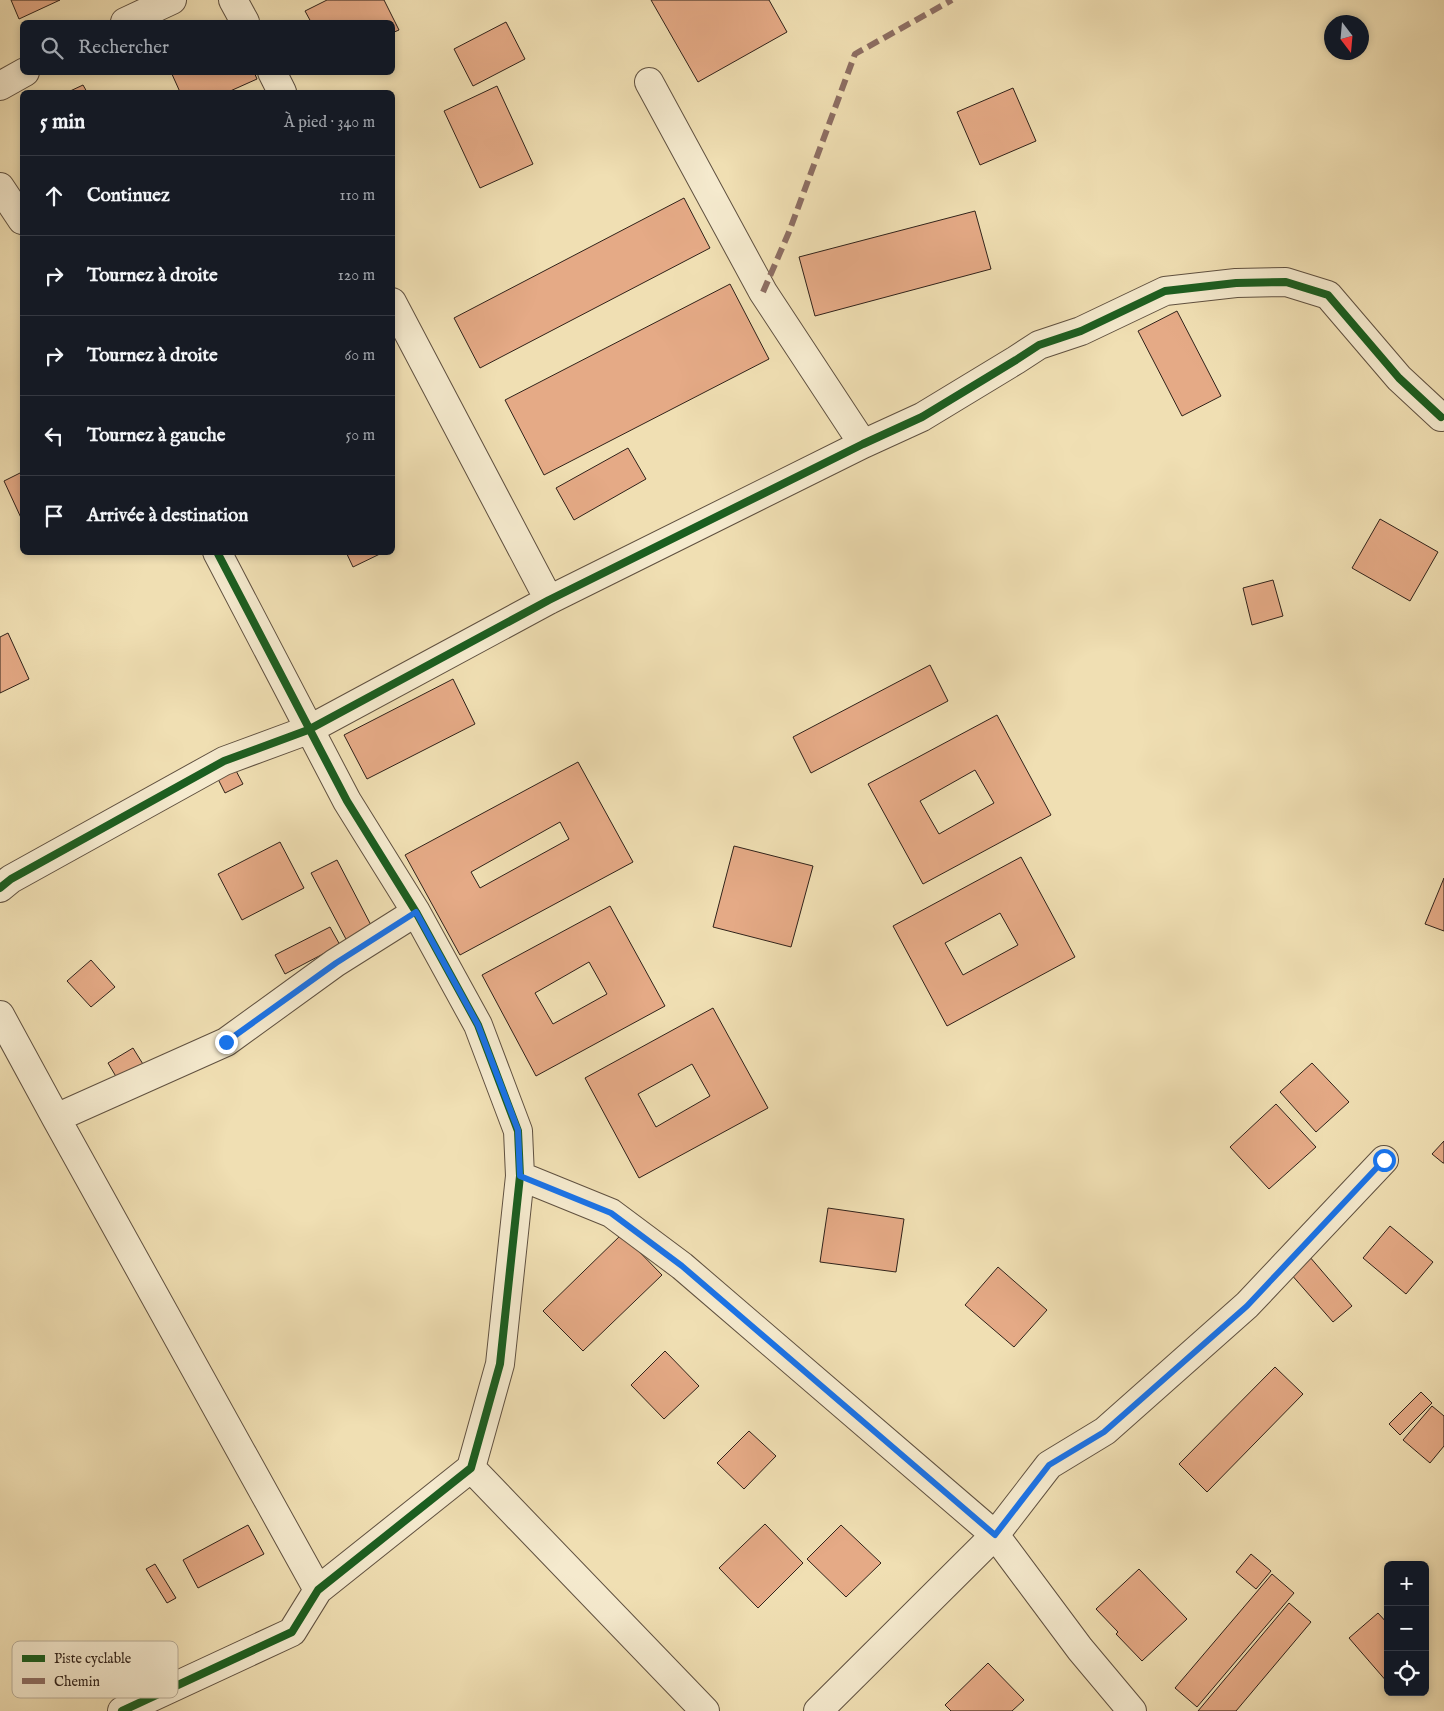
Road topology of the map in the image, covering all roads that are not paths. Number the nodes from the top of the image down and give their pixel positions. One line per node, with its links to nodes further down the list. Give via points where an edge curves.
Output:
1 (172, 0): 3 (street)
2 (234, 0): 4 (street)
3 (129, 20)
4 (244, 20)
5 (20, 75): 8 (street)
6 (274, 75): 9 (street)
7 (650, 82): 14 (street, via 763,292)
8 (0, 86)
9 (281, 90)
10 (0, 187): 11 (street)
11 (20, 217)
12 (395, 308): 16 (street)
13 (1441, 417): 14 (street, via 1399,378 1328,295 1286,282 1236,283 1165,291 1080,331 1039,345 922,417)
14 (863, 444): 16 (street)
15 (219, 555): 17 (street)
16 (549, 600): 17 (street)
17 (308, 730): 18 (street, via 224,761); 19 (street, via 347,801)
18 (0, 888)
19 (416, 912): 21 (street, via 336,963 226,1042); 23 (street, via 478,1025 518,1130)
20 (0, 1014): 21 (street)
21 (56, 1118): 26 (street)
22 (1384, 1160): 25 (street, via 1247,1306 1104,1432 1049,1465)
23 (520, 1176): 24 (street, via 500,1364); 25 (street, via 611,1213 682,1266)
24 (472, 1468): 26 (street); 30 (street)
25 (995, 1535): 31 (street); 32 (street, via 1080,1649)
26 (318, 1590): 27 (street, via 292,1632)
27 (178, 1685)
28 (150, 1698): 29 (street)
29 (122, 1711)
30 (705, 1711)
31 (818, 1711)
32 (1132, 1711)

